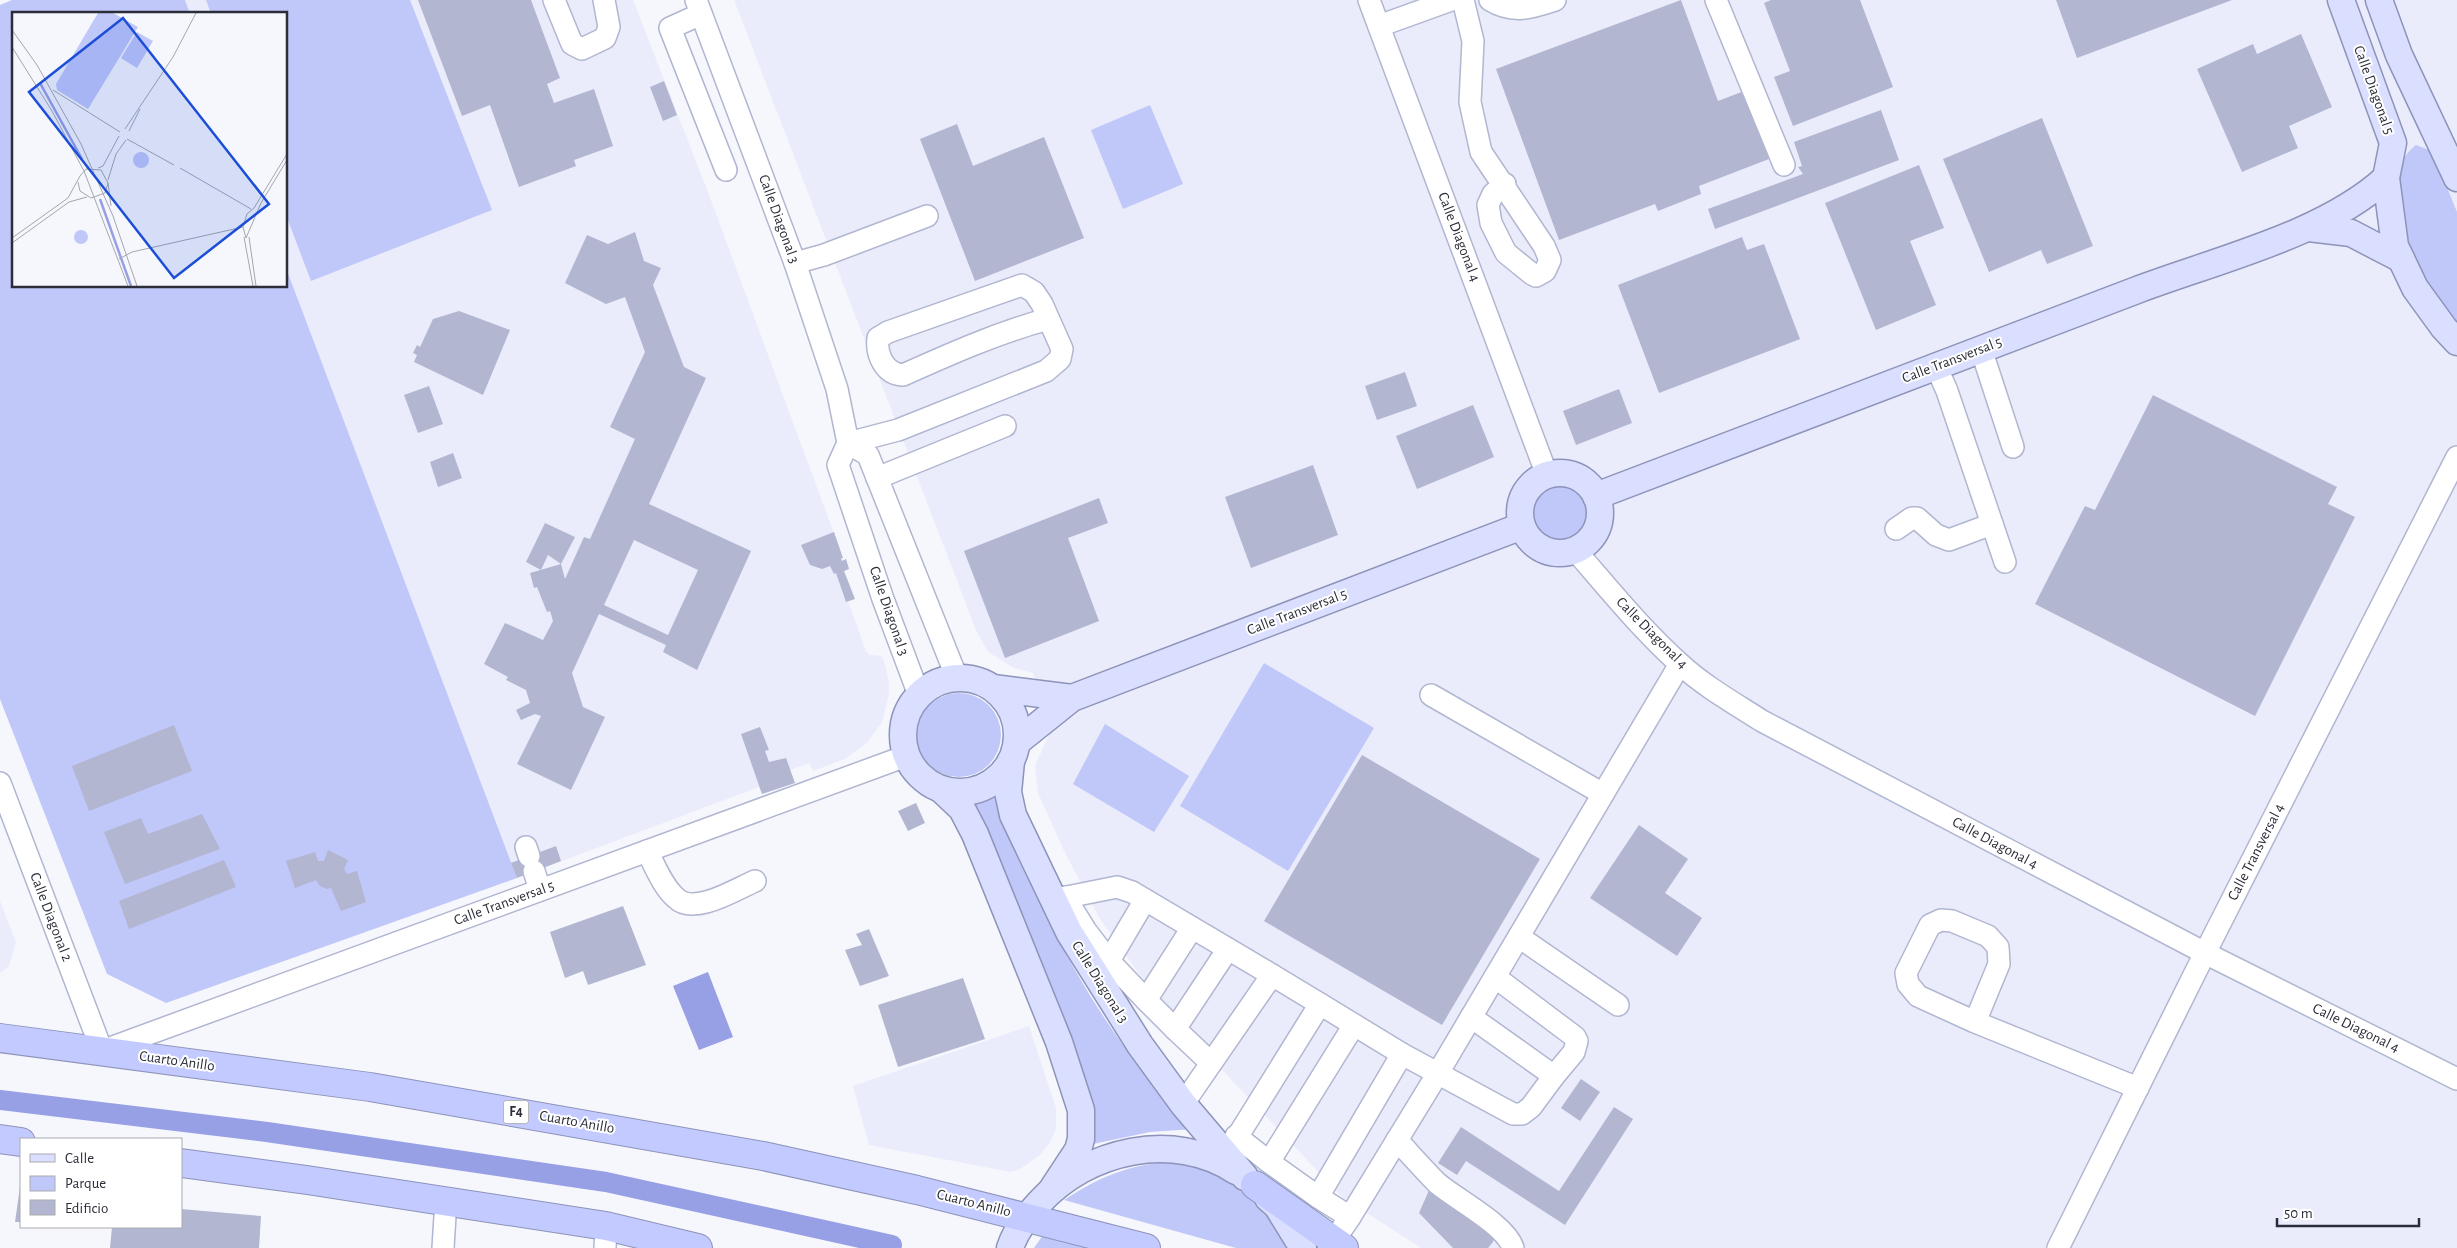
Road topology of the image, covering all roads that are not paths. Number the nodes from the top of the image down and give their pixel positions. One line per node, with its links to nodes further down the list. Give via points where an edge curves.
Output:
1 (554, 0): 2 (street, via 572,44 582,49 605,38 610,27)
2 (604, 0)
3 (1369, 0): 12 (street, Calle Diagonal 4)
4 (1451, 0): 12 (street)
5 (1463, 0): 19 (street, via 1473,41 1470,102 1481,152)
6 (1490, 0): 7 (street, via 1498,5 1525,10)
7 (1555, 0)
8 (1716, 0): 15 (street)
9 (2341, 0): 14 (main road, Calle Diagonal 5)
10 (2379, 0): 13 (main road, via 2399,55)
11 (699, 7): 16 (street, via 670,28); 23 (street, Calle Diagonal 3)
12 (1379, 26): 32 (street, Calle Diagonal 4)
13 (2439, 141): 14 (main road, via 2428,134 2416,133); 18 (main road)
14 (2393, 143): 17 (main road, Calle Diagonal 5)
15 (1784, 165)
16 (726, 170)
17 (2386, 178): 21 (main road, Calle Transversal 5, via 2371,192); 22 (main road, Calle Diagonal 5, via 2395,246)
18 (2457, 178)
19 (1504, 184)
20 (927, 216): 23 (street)
21 (2309, 228): 22 (main road, Calle Transversal 5, via 2351,233); 26 (main road, Calle Transversal 5)
22 (2401, 259): 25 (main road, Calle Diagonal 5, via 2425,303)
23 (795, 264): 29 (street, Calle Diagonal 3, via 837,389)
24 (1048, 319): 24 (street, via 1034,292 1022,286 888,332 878,338 877,348 886,368 894,374 903,375 971,345); 29 (street, via 1062,349 1060,359 1046,371 898,430)
25 (2457, 342)
26 (1981, 349): 27 (main road, Calle Transversal 5); 30 (street)
27 (1936, 366): 34 (main road, Calle Transversal 5); 36 (street)
28 (1005, 426): 33 (street)
29 (848, 443): 33 (street, via 868,454); 39 (street, Calle Diagonal 3, via 838,466)
30 (2013, 447)
31 (2457, 457): 60 (street, Calle Transversal 4)
32 (1547, 475): 34 (main road, via 1558,473 1581,478); 37 (main road, via 1527,490 1520,514)
33 (877, 478): 35 (street)
34 (1596, 496): 40 (main road, via 1600,508 1597,527 1586,544)
35 (895, 524): 39 (street); 43 (street)
36 (1992, 524): 38 (street, via 1949,540 1936,535 1917,518); 41 (street)
37 (1522, 526): 40 (main road, via 1528,538 1550,552); 47 (main road, Calle Transversal 5)
38 (1896, 529)
39 (863, 536): 45 (street, Calle Diagonal 3)
40 (1575, 550): 42 (street, Calle Diagonal 4)
41 (2005, 562)
42 (1680, 664): 52 (street); 60 (street, Calle Diagonal 4, via 1762,721)
43 (957, 678): 44 (main road, via 976,680); 45 (main road, via 936,683)
44 (993, 688): 47 (main road, Calle Transversal 5); 48 (main road, via 1012,712 1016,726)
45 (919, 695): 49 (main road, via 904,724)
46 (1431, 695): 52 (street)
47 (1072, 698): 48 (main road, Calle Transversal 5)
48 (1014, 752): 51 (main road, via 999,777 982,788 962,793); 55 (main road, Calle Diagonal 3, via 1008,792 1013,814)
49 (906, 756): 51 (main road, via 924,781); 53 (street, Calle Transversal 5)
50 (0, 783): 72 (street, Calle Diagonal 2)
51 (942, 790): 86 (main road, via 962,809 975,834 1059,1042 1081,1110 1078,1150)
52 (1603, 794): 58 (street)
53 (647, 851): 54 (street, via 675,898 687,906 703,904); 72 (street, Calle Transversal 5, via 532,866)
54 (756, 881)
55 (1059, 899): 56 (street, via 1117,887); 61 (street); 79 (main road, Calle Diagonal 3, via 1069,932 1140,1045)
56 (1145, 900): 57 (street); 61 (street)
57 (1192, 928): 59 (street); 64 (street)
58 (1519, 937): 63 (street); 66 (street)
59 (1228, 949): 62 (street); 70 (street)
60 (2205, 953): 77 (street, Calle Diagonal 4); 78 (street, Calle Transversal 4)
61 (1109, 961): 64 (street)
62 (1272, 975): 65 (street); 74 (street)
63 (1495, 977): 67 (street); 76 (street, via 1575,1037 1574,1052)
64 (1146, 1000): 70 (street)
65 (1320, 1004): 69 (street); 83 (street)
66 (1618, 1005)
67 (1471, 1017): 75 (street); 76 (street)
68 (1975, 1022): 68 (street, via 1918,996 1908,984 1906,973 1930,926 1941,920 1952,921 1988,936 1998,947 1999,964); 78 (street)
69 (1354, 1025): 73 (street); 85 (street)
70 (1175, 1029): 74 (street)
71 (0, 1038): 72 (highway, Cuarto Anillo / F4)
72 (102, 1051): 89 (highway, Cuarto Anillo / F4, via 370,1087 763,1156)
73 (1402, 1054): 75 (street); 87 (street)
74 (1211, 1063): 79 (street)
75 (1438, 1073): 76 (street, via 1513,1114 1522,1114 1531,1108); 81 (street)
76 (1554, 1076)
77 (2457, 1079)
78 (2138, 1088): 99 (street, Calle Transversal 4)
79 (1183, 1104): 83 (main road, Calle Diagonal 3)
80 (0, 1139): 82 (highway)
81 (1397, 1140): 90 (street); 98 (street, via 1437,1182 1501,1230)
82 (20, 1142)
83 (1231, 1146): 85 (main road, Calle Diagonal 3)
84 (182, 1163): 88 (highway)
85 (1256, 1175): 86 (main road, via 1181,1151 1153,1149 1100,1159); 87 (street); 92 (highway); 97 (main road)
86 (1053, 1188): 89 (main road)
87 (1318, 1197): 90 (street)
88 (446, 1200): 91 (highway); 93 (street)
89 (1027, 1216): 95 (main road); 96 (highway, Cuarto Anillo / F4)
90 (1350, 1217): 92 (street)
91 (606, 1237): 94 (highway)
92 (1335, 1246)
93 (443, 1248)
94 (698, 1248)
95 (1010, 1248)
96 (1146, 1248)
97 (1303, 1248)
98 (1514, 1248)
99 (2058, 1248)

